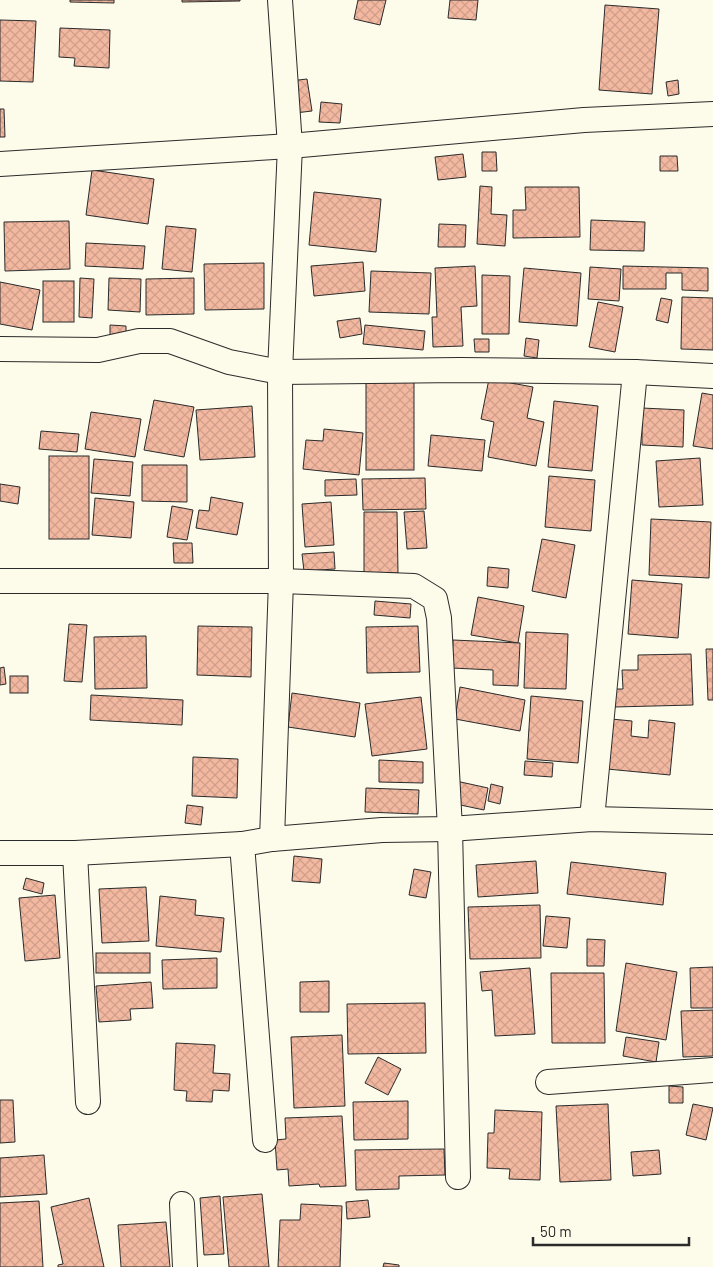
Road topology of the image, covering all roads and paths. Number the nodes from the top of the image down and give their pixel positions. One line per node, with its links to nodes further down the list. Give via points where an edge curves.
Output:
1 (280, 0): 3 (street)
2 (713, 114): 3 (street, via 584,120)
3 (290, 146): 4 (street); 6 (street)
4 (0, 164)
5 (0, 349): 6 (street, via 98,350 170,340 229,362)
6 (280, 372): 7 (street); 10 (street)
7 (635, 372): 8 (street); 11 (street)
8 (713, 376)
9 (0, 581): 10 (street)
10 (281, 581): 13 (street, via 414,586 434,599 439,618); 14 (street)
11 (592, 819): 12 (street); 13 (street)
12 (713, 822)
13 (450, 829): 14 (street, via 382,830); 22 (street)
14 (272, 839): 15 (street)
15 (242, 844): 17 (street); 21 (street)
16 (0, 853): 17 (street)
17 (75, 853): 20 (street)
18 (713, 1070): 19 (street)
19 (548, 1082)
20 (88, 1102)
21 (265, 1140)
22 (458, 1176)
23 (182, 1204): 24 (street)
24 (185, 1267)

